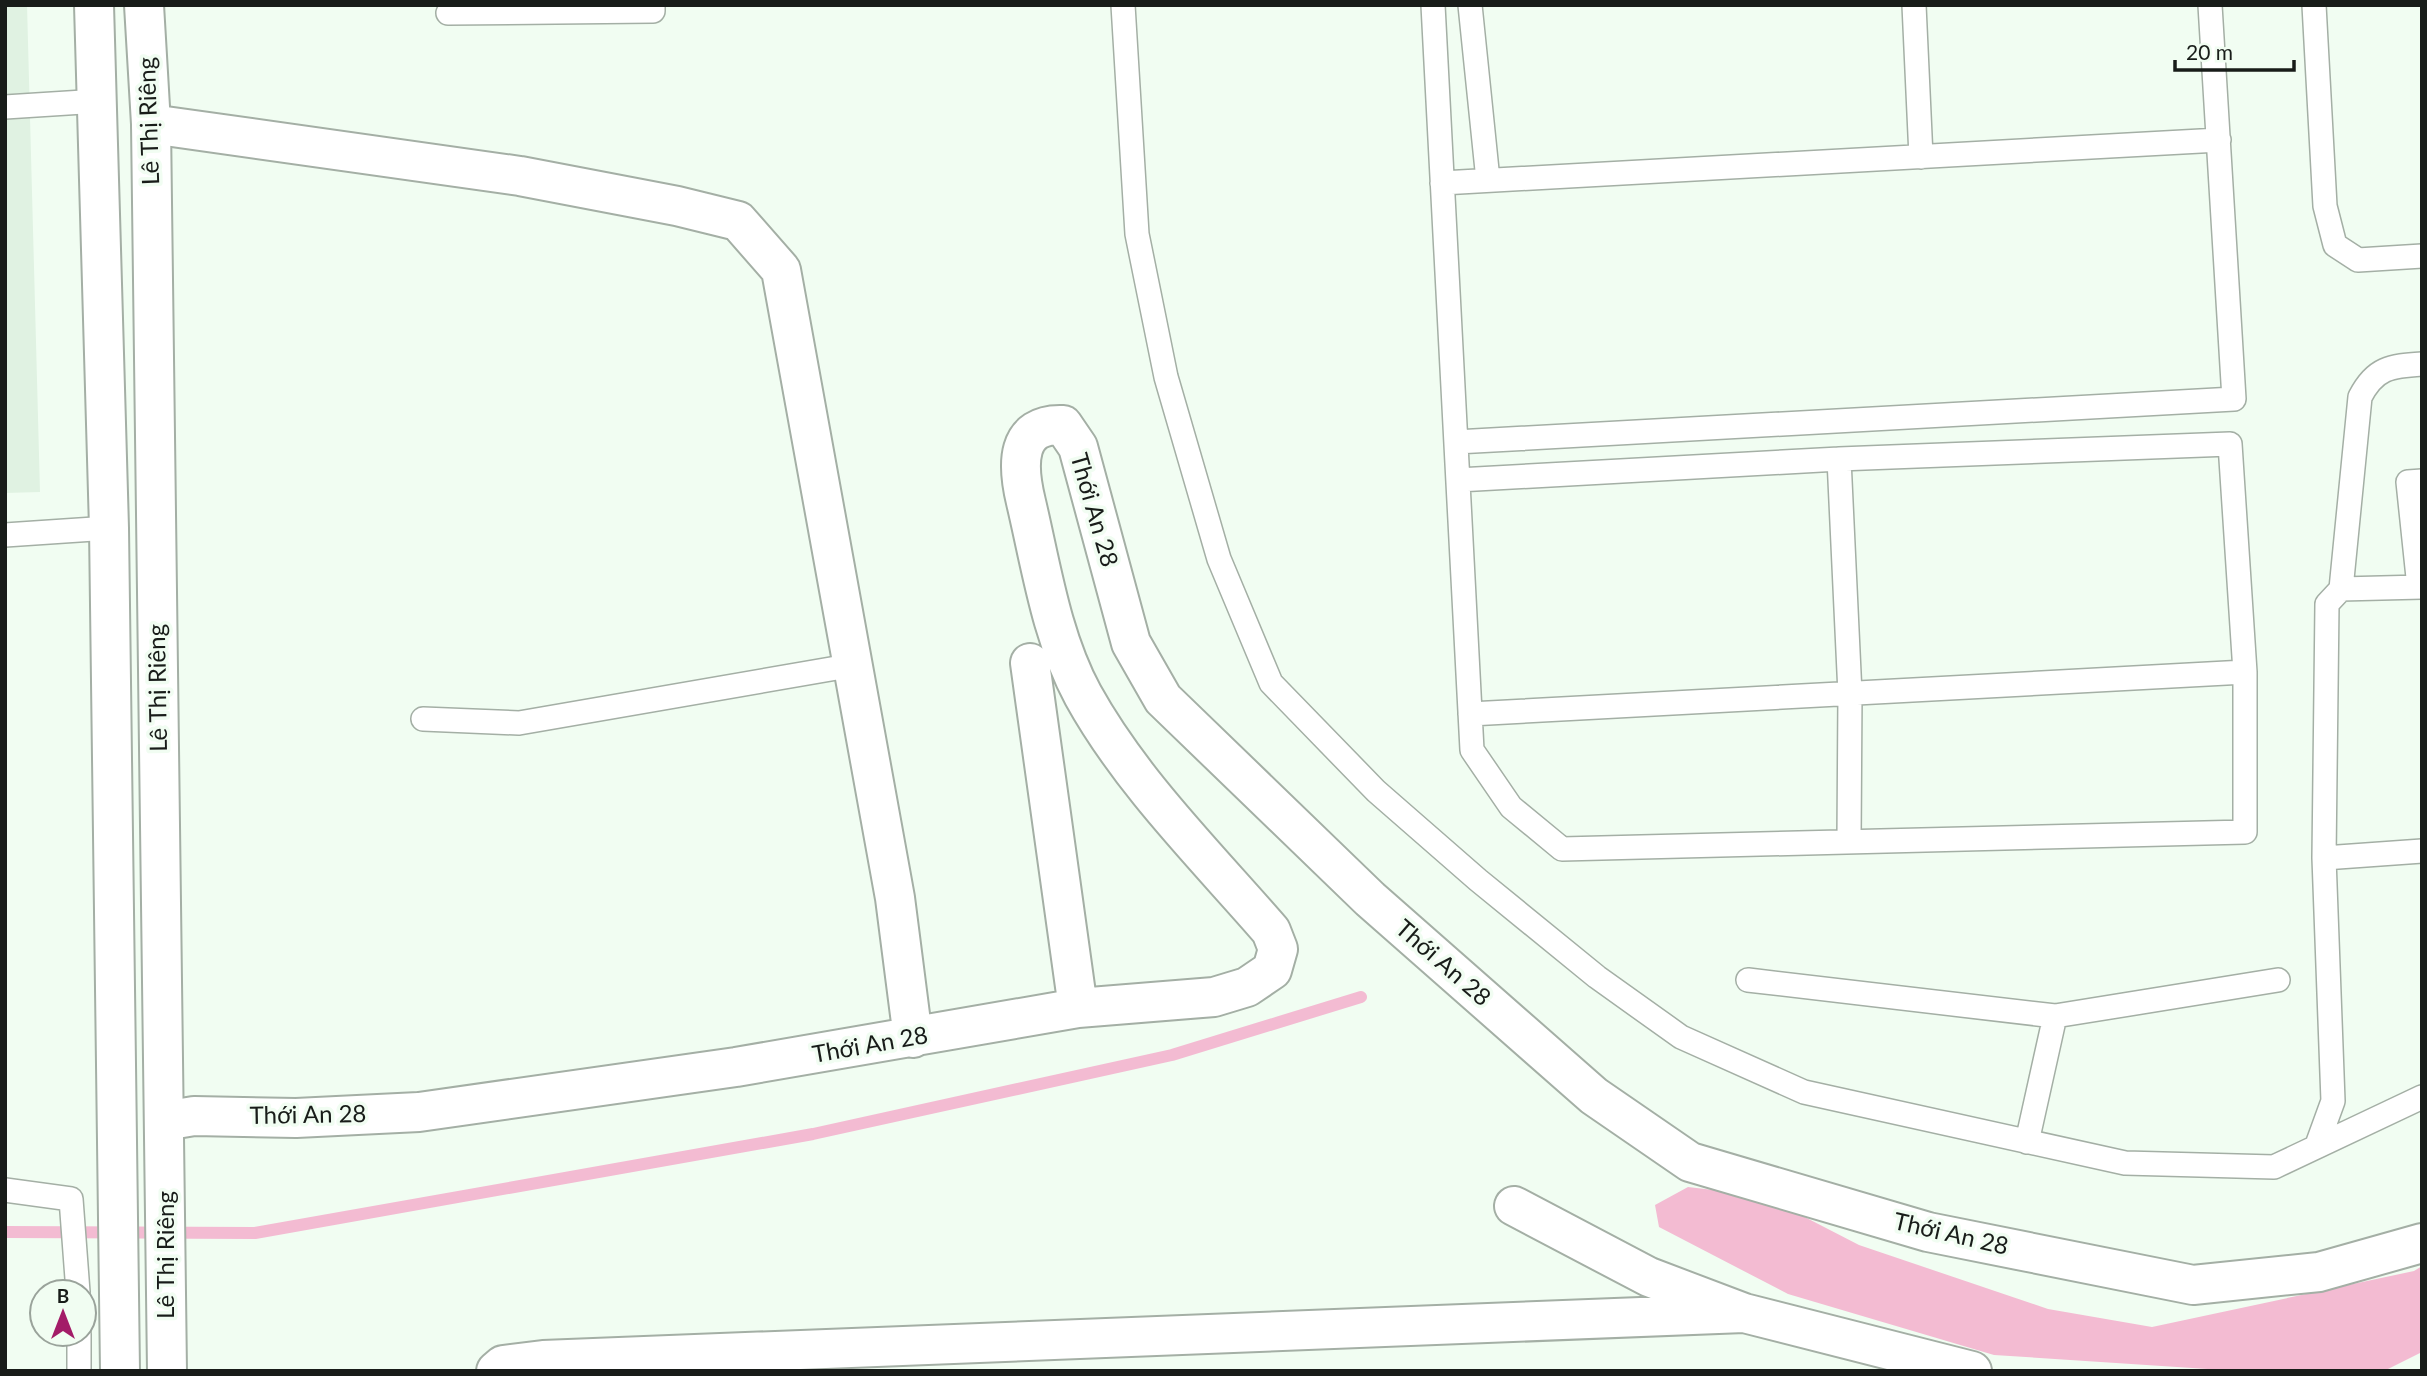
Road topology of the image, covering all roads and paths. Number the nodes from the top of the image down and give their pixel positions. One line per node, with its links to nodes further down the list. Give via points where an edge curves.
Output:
1 (94, 5): 11 (street, Lê Thị Riêng)
2 (144, 5): 13 (street, Lê Thị Riêng)
3 (653, 5): 10 (lane, via 653,11)
4 (1123, 5): 44 (lane, via 1137,234 1166,377 1219,559 1271,682 1376,791 1597,977 1681,1037 1804,1092)
5 (1433, 5): 17 (lane)
6 (1470, 5): 16 (lane)
7 (1914, 5): 15 (lane)
8 (2210, 5): 14 (lane)
9 (2314, 5): 18 (lane, via 2325,206 2335,244 2358,260)
10 (448, 13)
11 (99, 101): 12 (lane); 24 (street, Lê Thị Riêng)
12 (5, 107)
13 (151, 124): 29 (street, via 520,176 738,221 781,270); 43 (street, Lê Thị Riêng)
14 (2219, 140): 15 (lane); 20 (lane, via 2234,399)
15 (1922, 157): 16 (lane)
16 (1488, 180): 17 (lane)
17 (1442, 183): 20 (lane)
18 (2422, 256)
19 (2422, 365): 27 (lane, via 2394,366 2370,378 2360,397)
20 (1456, 442): 22 (lane)
21 (1839, 459): 22 (lane); 30 (lane, via 2230,443); 31 (lane)
22 (1458, 480): 32 (lane)
23 (2422, 481): 26 (lane, via 2408,482)
24 (109, 528): 25 (lane); 54 (street, Lê Thị Riêng)
25 (5, 535)
26 (2420, 587): 27 (lane)
27 (2341, 589): 36 (lane, via 2327,604)
28 (1030, 663): 39 (street)
29 (854, 666): 33 (lane, via 519,723); 41 (street, via 895,898)
30 (2245, 672): 31 (lane); 34 (lane, via 2245,832)
31 (1850, 694): 32 (lane); 34 (lane)
32 (1470, 714): 34 (lane, via 1472,750 1511,807 1562,849)
33 (423, 719)
34 (1849, 841)
35 (2422, 851): 36 (lane)
36 (2324, 858): 45 (lane, via 2333,1101)
37 (1748, 980): 40 (lane)
38 (2278, 980): 40 (lane)
39 (1078, 1008): 41 (street, Thới An 28); 48 (street, Thới An 28, via 1214,997 1247,987 1272,970 1278,949 1271,931 1131,768 1082,694 1054,621 1022,486 1021,458 1028,436 1045,425 1063,425 1078,447 1131,643 1163,699 1411,935 1594,1096 1690,1162 1928,1231 2193,1285 2319,1272)
40 (2054, 1016): 44 (lane)
41 (913, 1038): 43 (street, Thới An 28, via 419,1112 296,1118 194,1116)
42 (2422, 1097): 45 (lane)
43 (164, 1121): 55 (street, Lê Thị Riêng)
44 (2027, 1142): 45 (lane, via 2125,1163 2274,1167)
45 (2317, 1146)
46 (5, 1191): 49 (lane, via 71,1199)
47 (1514, 1206): 50 (street, via 1649,1277)
48 (2422, 1243)
49 (77, 1278)
50 (1744, 1313): 52 (street); 57 (street)
51 (79, 1348): 53 (lane)
52 (1122, 1355): 56 (street, via 543,1360)
53 (79, 1371)
54 (120, 1371)
55 (167, 1371)
56 (496, 1371)
57 (1972, 1371)

